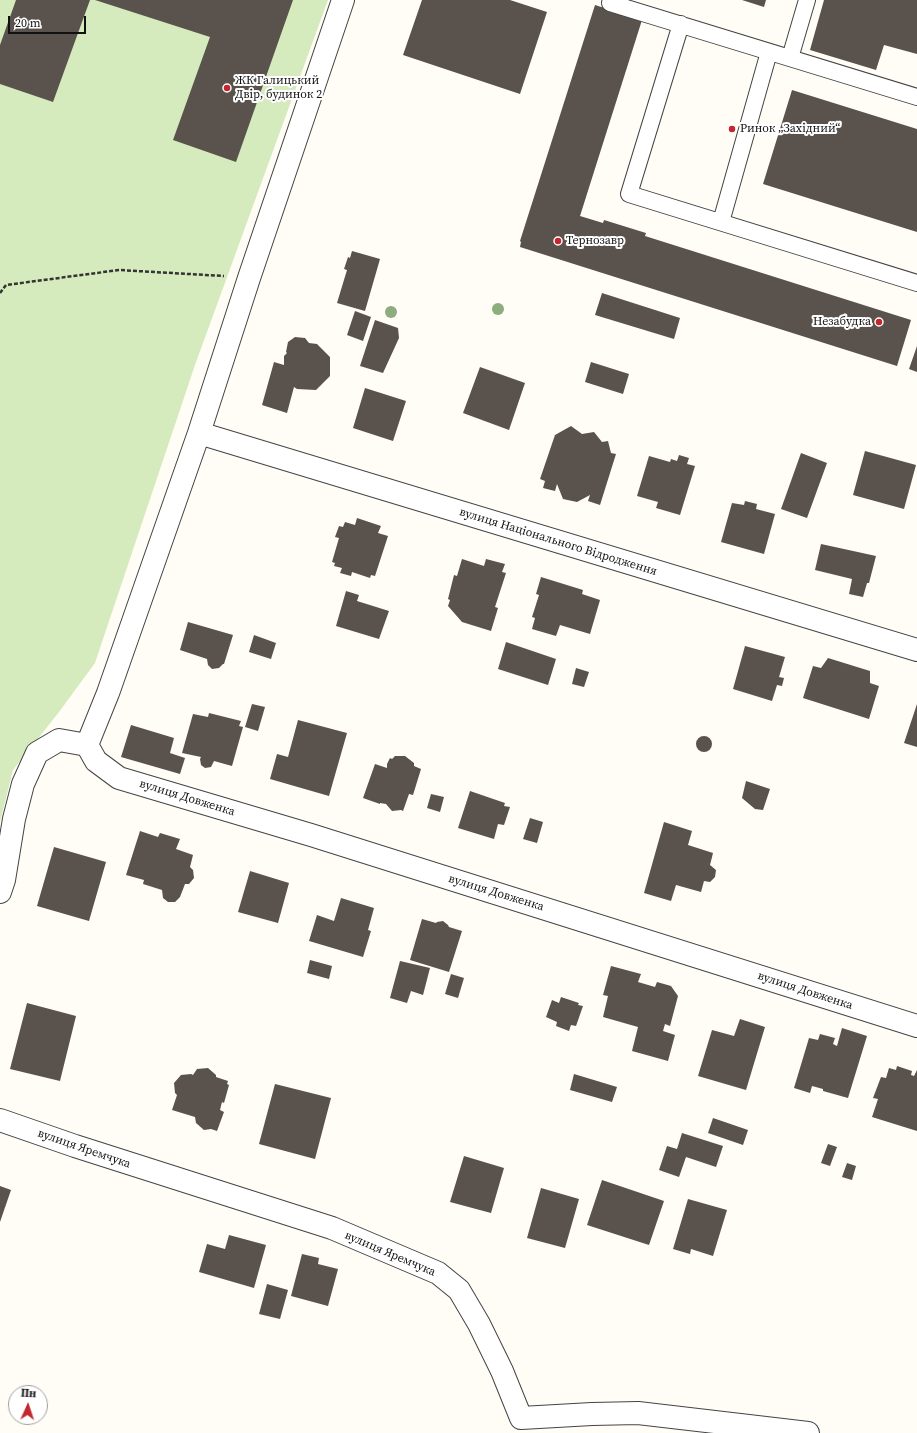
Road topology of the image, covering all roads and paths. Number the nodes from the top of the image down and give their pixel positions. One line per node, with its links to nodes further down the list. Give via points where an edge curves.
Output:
1 (343, 0): 9 (street)
2 (807, 0): 6 (lane)
3 (610, 3): 4 (lane)
4 (681, 24): 5 (lane); 8 (lane, via 628,194)
5 (769, 52): 6 (lane); 8 (lane)
6 (790, 58): 7 (lane)
7 (917, 97)
8 (721, 222): 10 (lane)
9 (248, 278): 11 (path, via 119,270 6,284); 12 (street)
10 (917, 284)
11 (0, 293)
12 (199, 433): 13 (street, вулиця Національного Відродження); 14 (street, via 108,693)
13 (917, 650)
14 (87, 745): 15 (street, via 59,740 37,753 23,784); 16 (street, вулиця Довженка, via 96,762 119,778)
15 (0, 892)
16 (917, 1026)
17 (0, 1120): 18 (street, вулиця Яремчука, via 332,1228 438,1273 459,1290 479,1324 522,1418 638,1414)
18 (808, 1433)

